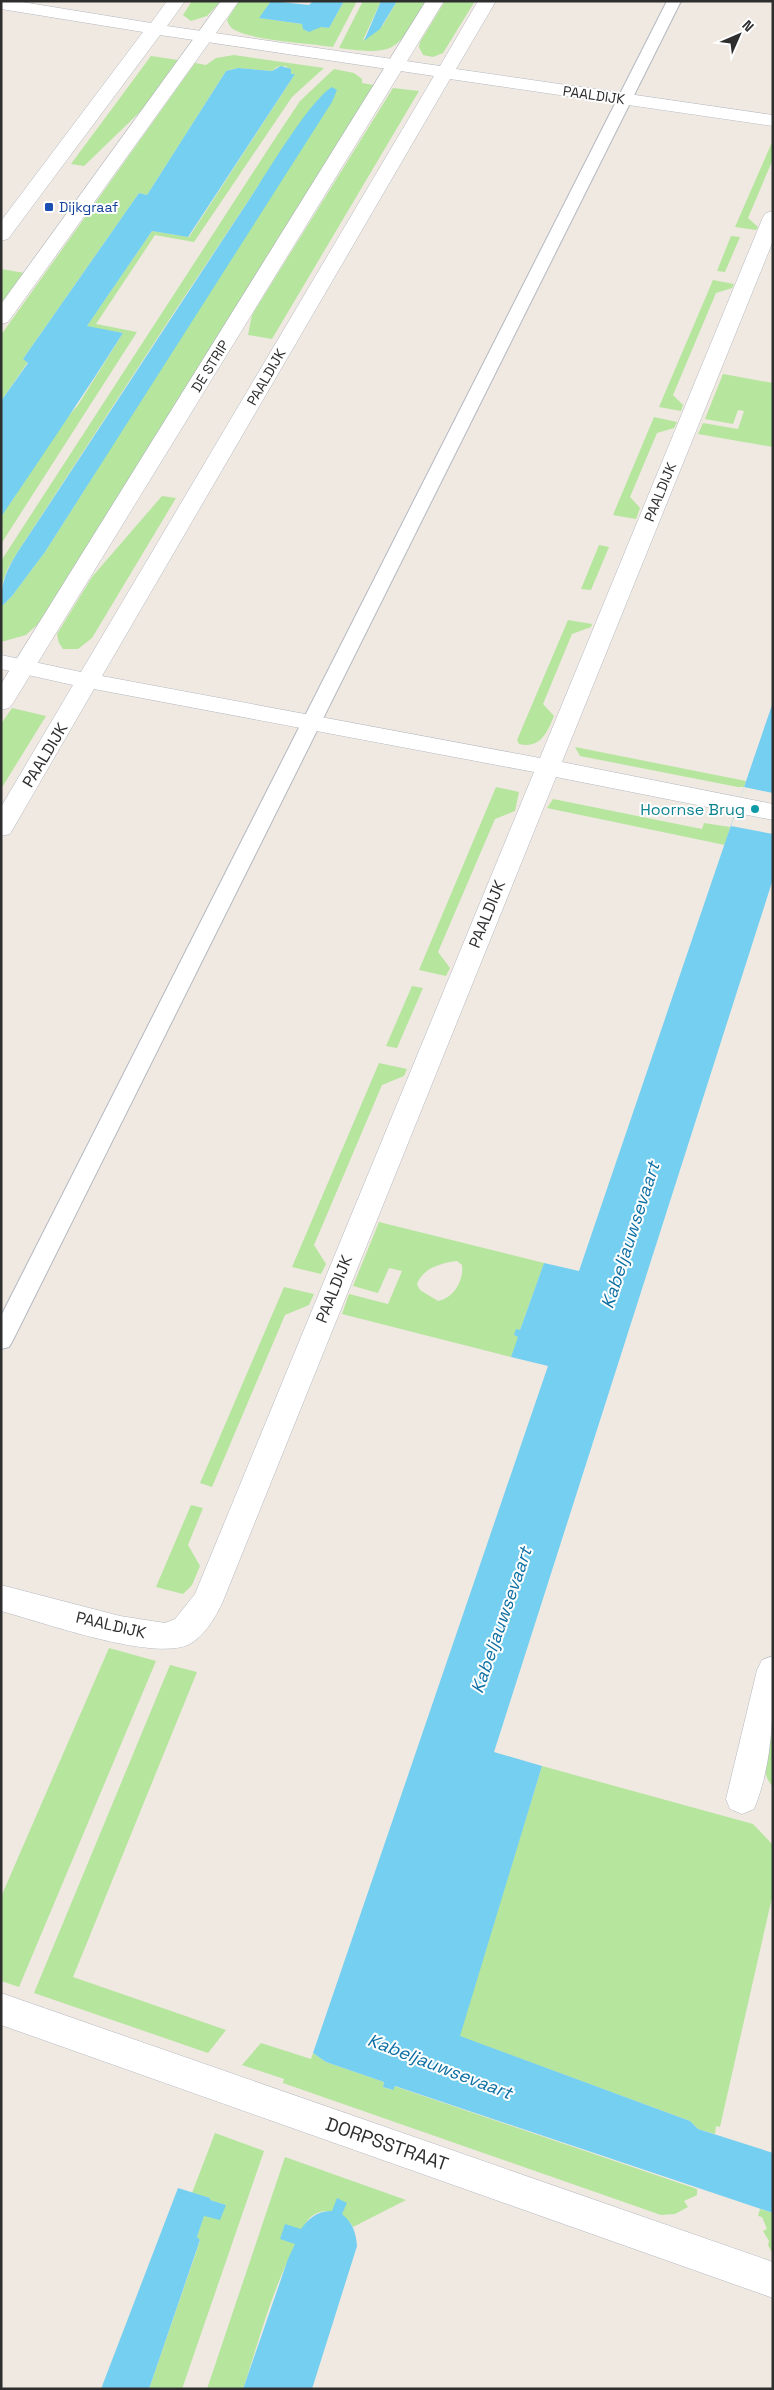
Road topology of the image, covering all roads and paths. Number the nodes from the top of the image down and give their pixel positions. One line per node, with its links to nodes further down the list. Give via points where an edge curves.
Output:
1 (176, 1): 7 (street)
2 (230, 1): 8 (street)
3 (436, 1): 9 (street, DE STRIP)
4 (486, 1): 10 (street, PAALDIJK)
5 (674, 1): 11 (lane)
6 (1, 4): 7 (street)
7 (156, 28): 8 (street); 14 (street)
8 (204, 37): 9 (street); 15 (street)
9 (396, 65): 10 (street, PAALDIJK); 17 (street, DE STRIP)
10 (444, 72): 11 (street, PAALDIJK); 18 (street, PAALDIJK)
11 (626, 99): 12 (street, PAALDIJK); 20 (lane)
12 (773, 121)
13 (773, 217): 21 (street, PAALDIJK)
14 (1, 235)
15 (1, 318)
16 (1, 662): 17 (street)
17 (24, 667): 18 (street); 19 (street, DE STRIP)
18 (88, 681): 20 (street); 23 (street, PAALDIJK)
19 (1, 703)
20 (311, 723): 21 (street); 24 (lane)
21 (547, 767): 22 (street); 25 (street, PAALDIJK, via 208,1601 192,1624 175,1636 141,1635)
22 (773, 812)
23 (1, 828)
24 (1, 1340)
25 (1, 1598)
26 (773, 1670): 27 (street)
27 (742, 1799)
28 (1, 2009): 29 (street, DORPSSTRAAT)
29 (773, 2280)

